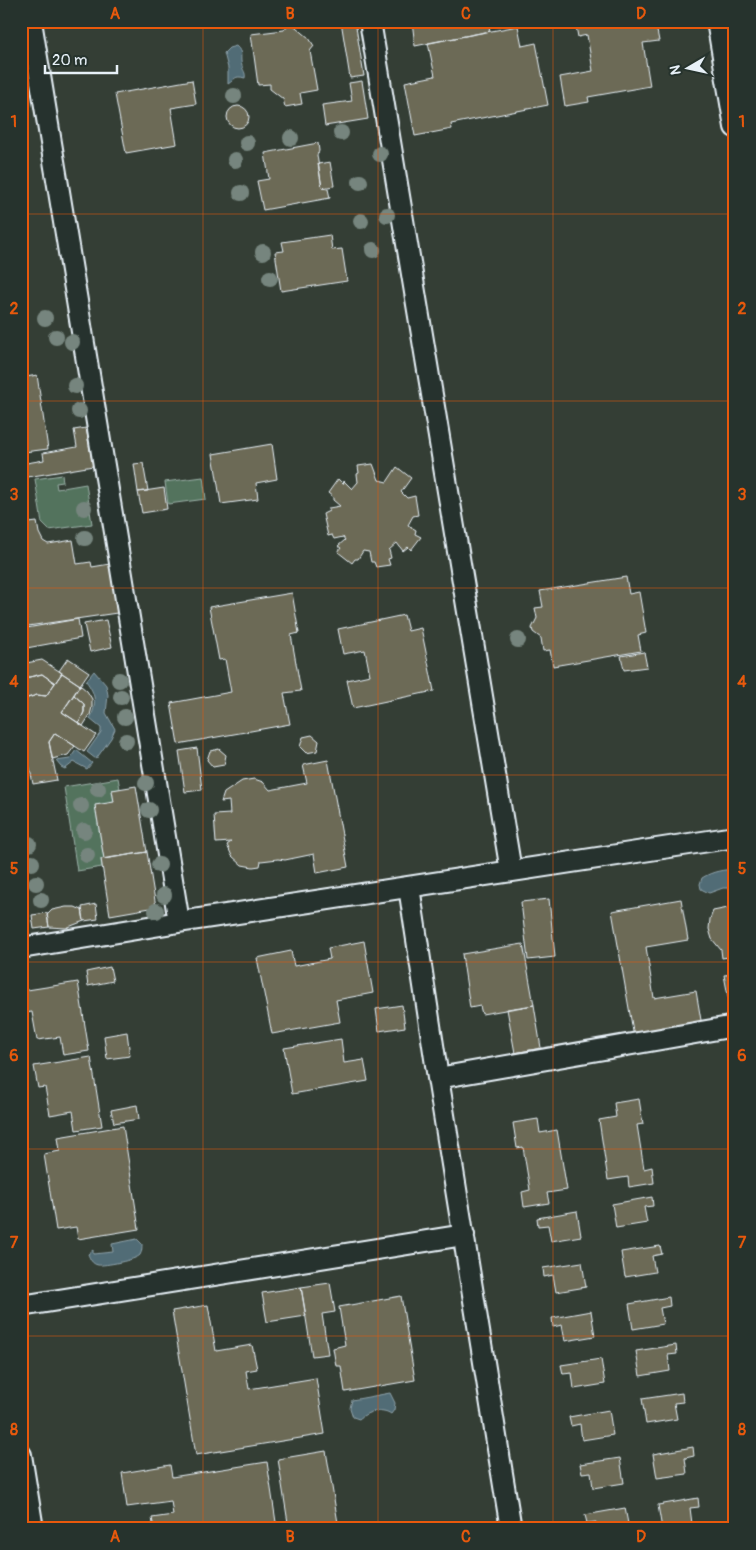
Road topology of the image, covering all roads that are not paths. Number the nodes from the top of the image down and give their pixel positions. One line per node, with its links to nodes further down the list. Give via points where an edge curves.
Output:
1 (31, 21): 8 (street)
2 (370, 21): 6 (street)
3 (717, 21): 4 (street)
4 (735, 127)
5 (735, 837): 6 (street)
6 (512, 871): 7 (street)
7 (410, 887): 8 (street); 11 (street)
8 (178, 922): 9 (street)
9 (21, 948)
10 (735, 1026): 11 (street)
11 (438, 1078): 12 (street)
12 (464, 1235): 13 (street); 16 (street)
13 (21, 1306)
14 (21, 1455): 15 (street)
15 (33, 1529)
16 (511, 1529)

